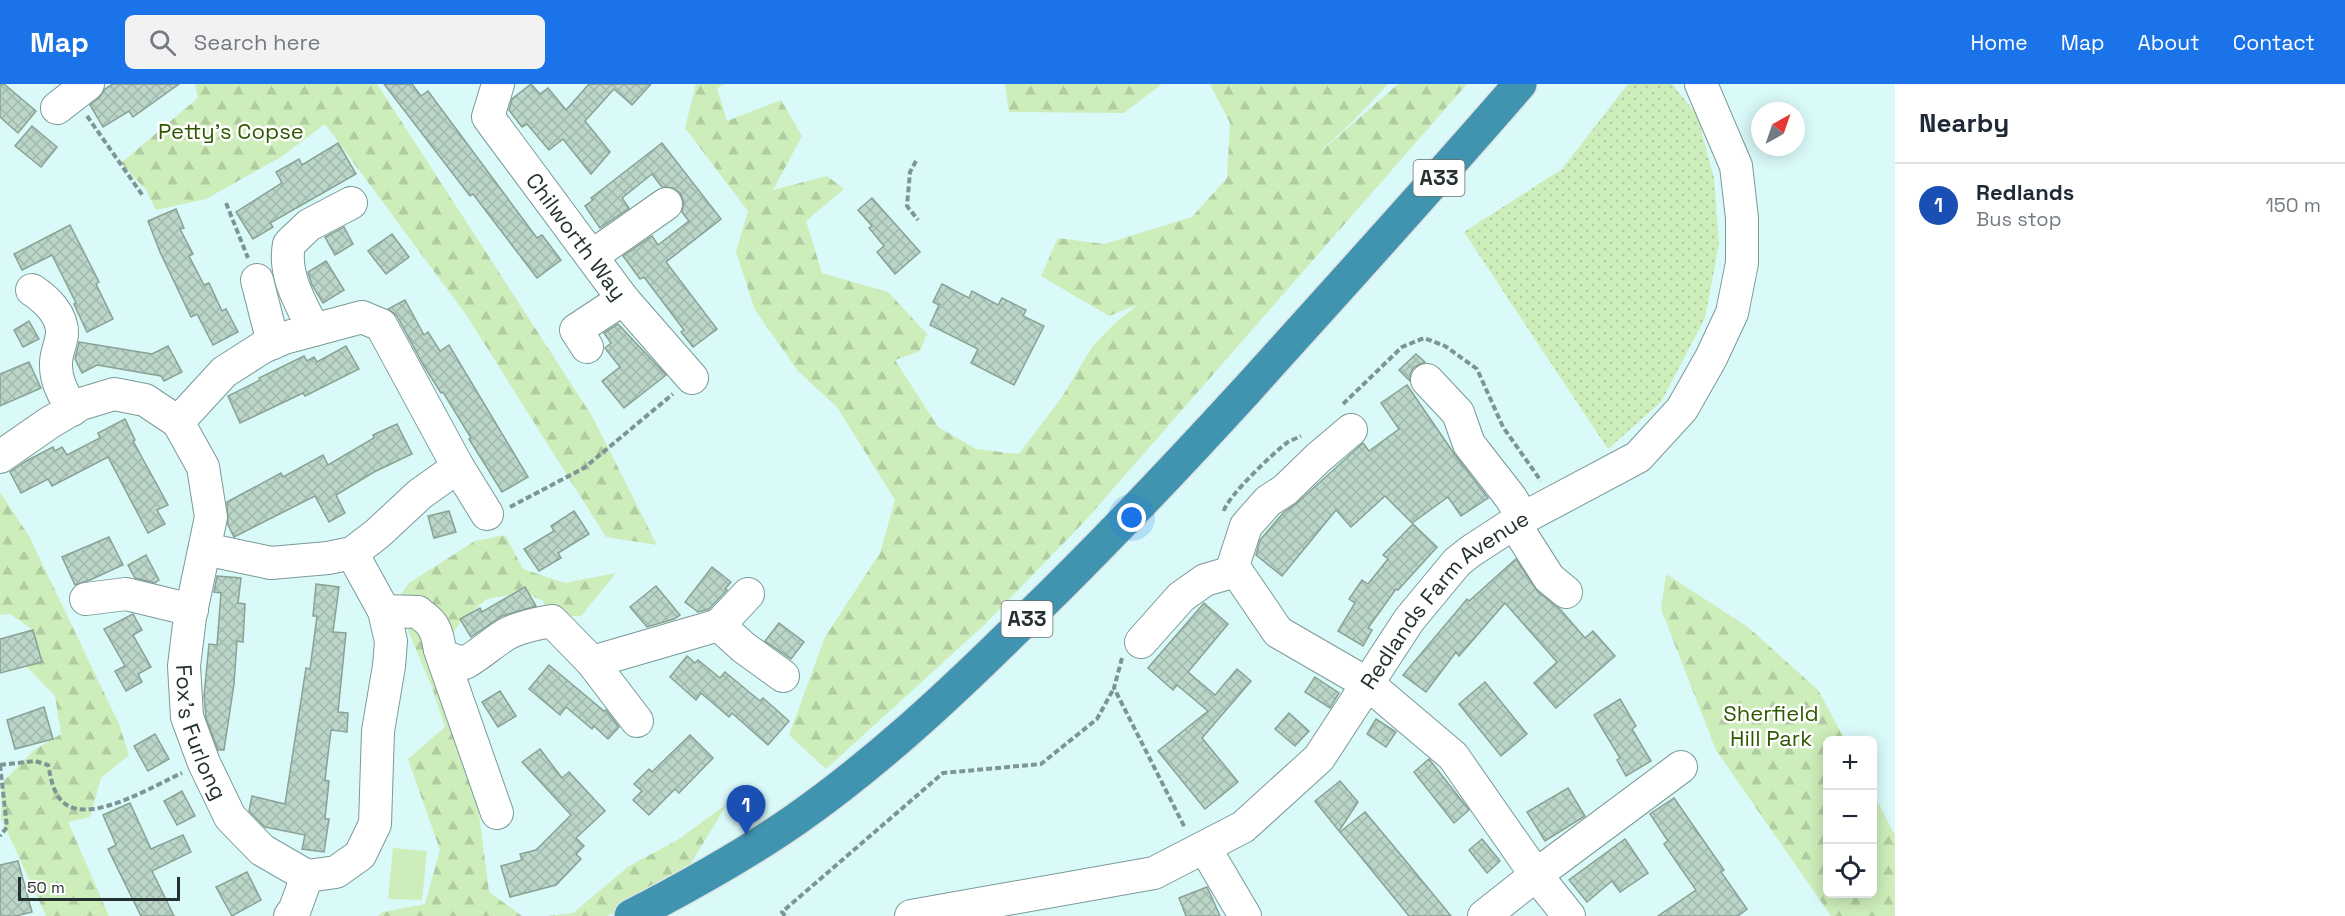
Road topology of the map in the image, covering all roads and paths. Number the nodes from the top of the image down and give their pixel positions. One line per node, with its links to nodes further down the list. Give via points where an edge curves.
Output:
1 (498, 84): 12 (street, Chilworth Way, via 488,117)
2 (1520, 84): 57 (highway, A33, via 1173,470 967,677 899,738 795,820 723,866)
3 (1701, 84): 27 (street, Redlands Farm Avenue, via 1736,166 1742,263 1732,313 1682,409 1638,457)
4 (82, 85): 5 (street); 7 (path, via 80,105)
5 (57, 108)
6 (916, 161): 11 (path, via 910,172 907,206)
7 (143, 196)
8 (226, 203): 13 (path)
9 (351, 203): 16 (street, via 309,225 289,244 287,267 293,288)
10 (666, 204): 12 (street)
11 (918, 220)
12 (592, 256): 15 (street, Chilworth Way)
13 (257, 280): 17 (street)
14 (32, 290): 21 (street, via 51,306 59,320 62,333 56,365 58,382)
15 (623, 299): 18 (street, via 576,330); 19 (street, Chilworth Way)
16 (314, 330): 17 (street); 26 (street, via 362,317 381,325)
17 (273, 342): 23 (street, via 224,372)
18 (587, 347)
19 (692, 378): 28 (path, via 584,468 516,505)
20 (1427, 380): 30 (street, via 1458,413 1470,444 1511,498)
21 (72, 410): 23 (street, Fox's Furlong, via 114,394 145,400); 25 (street, Fox's Furlong)
22 (1346, 418): 27 (path, via 1402,347 1424,338 1445,346 1477,369 1503,427); 33 (street, via 1318,458 1286,490 1268,501 1246,526 1233,566)
23 (178, 422): 31 (street, Fox's Furlong, via 202,467 211,517)
24 (1304, 435): 29 (path, via 1288,442 1239,488 1225,505)
25 (0, 456)
26 (458, 467): 28 (street); 32 (street)
27 (1558, 500): 30 (street, Redlands Farm Avenue)
28 (487, 514)
29 (1224, 516)
30 (1518, 521): 34 (street, via 1549,578); 44 (street, Redlands Farm Avenue, via 1457,562 1409,620)
31 (206, 549): 32 (street, via 271,563); 37 (street, Fox's Furlong)
32 (352, 553): 38 (street)
33 (1236, 571): 40 (street, via 1205,580 1181,597); 44 (street, via 1278,632)
34 (1566, 592)
35 (748, 594): 39 (street)
36 (86, 599): 37 (street, via 126,594)
37 (192, 610): 47 (street, Fox's Furlong, via 184,666 187,717)
38 (384, 611): 41 (street, via 418,612 433,626); 54 (street, via 391,641 378,731 375,824 360,855 336,872)
39 (718, 625): 42 (street); 43 (street)
40 (1134, 646): 45 (path)
41 (440, 650): 42 (street, via 449,659 465,663 505,635 552,621); 50 (street)
42 (592, 662): 46 (street)
43 (783, 676)
44 (1368, 684): 52 (street, Redlands Farm Avenue, via 1319,758 1243,827); 53 (street, via 1453,756)
45 (1114, 688): 52 (path); 58 (path, via 1097,719 1041,764 943,773 782,912)
46 (637, 721)
47 (204, 763): 48 (path, via 99,810 78,810 64,803 54,790 48,765 35,761); 54 (street, Fox's Furlong, via 230,817 262,850)
48 (0, 765): 51 (path, via 7,827)
49 (1681, 767): 53 (street)
50 (497, 813)
51 (0, 836)
52 (1196, 839): 55 (street, Redlands Farm Avenue, via 1154,873); 60 (street)
53 (1536, 875): 61 (street); 62 (street)
54 (307, 876): 56 (street)
55 (1059, 903): 59 (street, Redlands Farm Avenue)
56 (290, 916)
57 (631, 916)
58 (785, 916)
59 (911, 916)
60 (1245, 916)
61 (1484, 916)
62 (1569, 916)

